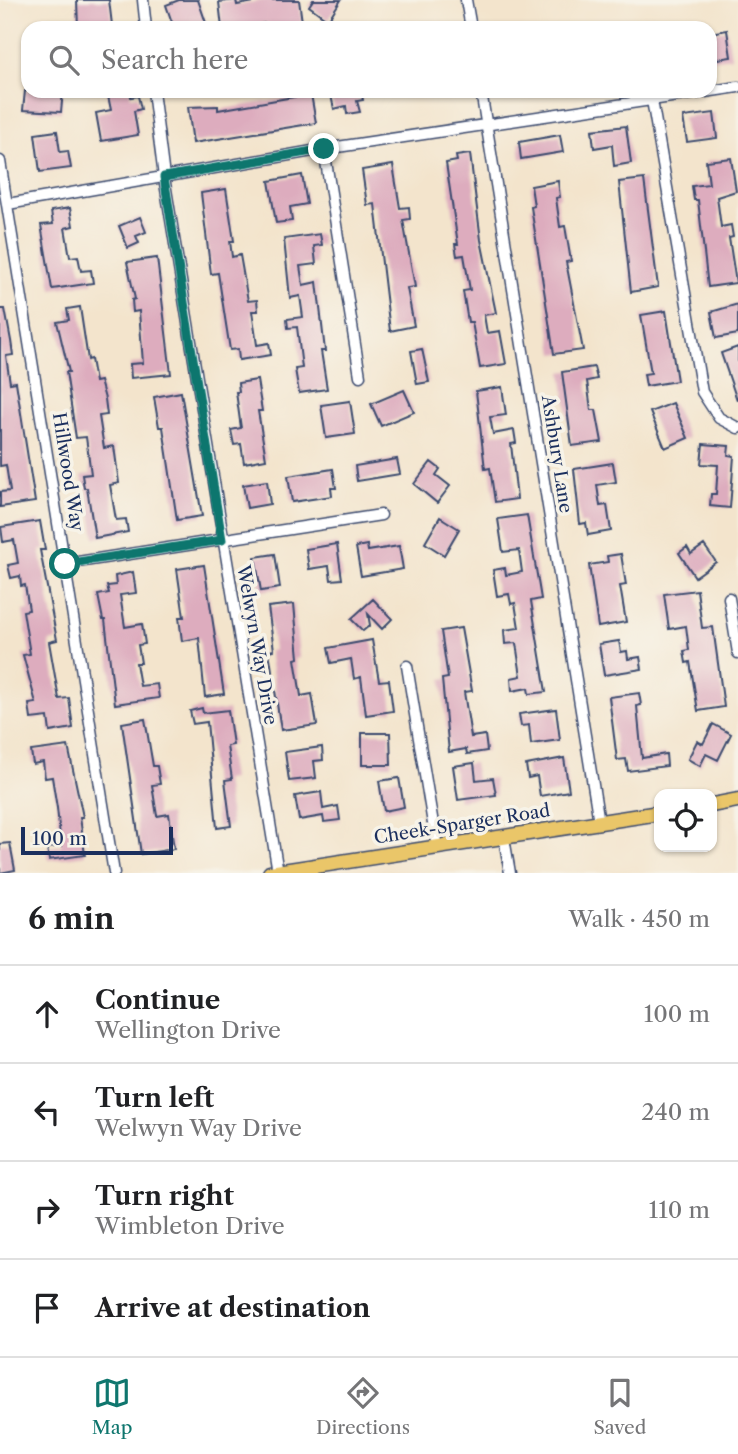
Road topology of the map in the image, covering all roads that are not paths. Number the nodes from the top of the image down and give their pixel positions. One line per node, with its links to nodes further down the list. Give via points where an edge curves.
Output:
1 (143, 0): 3 (street)
2 (466, 0): 4 (street)
3 (145, 21)
4 (470, 21)
5 (738, 87): 6 (street)
6 (717, 90)
7 (154, 98): 14 (street, Welwyn Way Drive)
8 (482, 98): 11 (street, Ashbury Lane)
9 (665, 98): 10 (street)
10 (652, 100): 11 (street); 17 (street, via 696,372 710,409)
11 (486, 125): 12 (street); 27 (street, Ashbury Lane)
12 (324, 149): 14 (street); 16 (street)
13 (0, 160): 15 (street, Hillwood Way)
14 (164, 177): 15 (street); 19 (street, Welwyn Way Drive)
15 (8, 204): 20 (street, Hillwood Way)
16 (360, 376)
17 (735, 427)
18 (381, 515): 19 (street)
19 (222, 540): 20 (street); 30 (street, Welwyn Way Drive)
20 (65, 564): 31 (street, Hillwood Way)
21 (729, 598): 22 (street)
22 (738, 653)
23 (407, 666): 29 (street)
24 (738, 800): 25 (main road)
25 (717, 804)
26 (654, 814): 27 (main road, Cheek-Sparger Road)
27 (599, 822): 28 (main road, Cheek-Sparger Road)
28 (505, 838): 29 (main road, Cheek-Sparger Road); 32 (street)
29 (437, 848): 30 (main road, Cheek-Sparger Road)
30 (274, 872)
31 (114, 873)
32 (510, 873)

